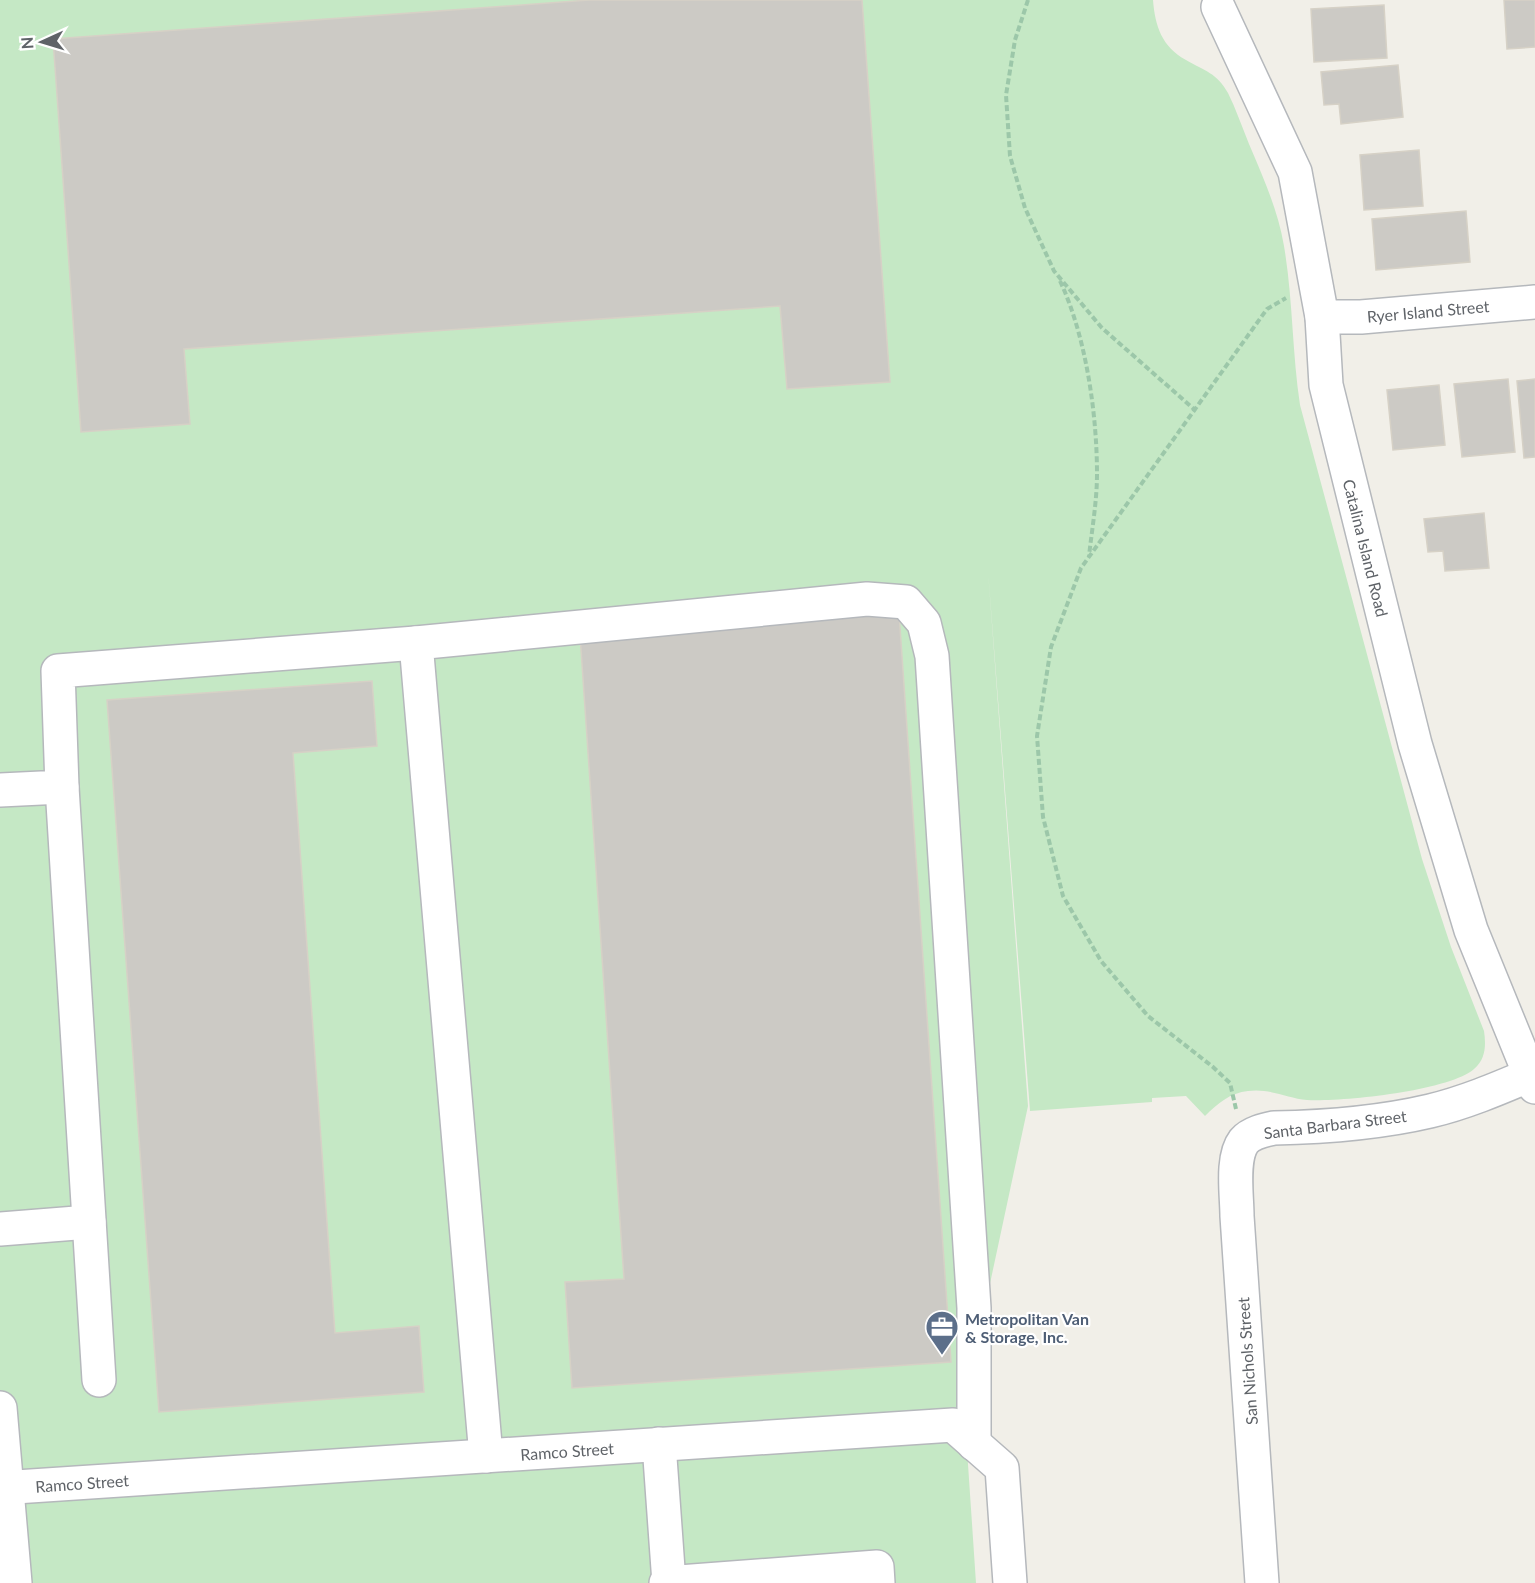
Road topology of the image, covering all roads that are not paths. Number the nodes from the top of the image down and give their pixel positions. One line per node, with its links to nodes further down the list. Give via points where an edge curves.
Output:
1 (1218, 7): 3 (street, Catalina Island Road, via 1295,172)
2 (1535, 302): 3 (street, Ryer Island Street)
3 (1322, 317): 7 (street, Catalina Island Road, via 1326,385 1415,744 1471,930)
4 (416, 643): 5 (street, via 58,671); 14 (street, via 867,599 906,602 924,623 932,656 974,1308); 15 (street)
5 (62, 787): 6 (street); 9 (street)
6 (0, 789)
7 (1532, 1081): 8 (street, Santa Barbara Street, via 1432,1111 1372,1122 1274,1128 1259,1131)
8 (1244, 1141): 21 (street, San Nichols Street, via 1236,1160 1237,1216)
9 (89, 1222): 10 (street); 11 (street)
10 (0, 1229)
11 (99, 1380)
12 (0, 1408): 16 (street)
13 (659, 1444): 14 (street, Ramco Street, via 953,1425); 15 (street, Ramco Street); 18 (street)
14 (974, 1444): 20 (street, Ramco Street, via 1002,1468)
15 (486, 1456): 16 (street, Ramco Street)
16 (3, 1488): 17 (street)
17 (15, 1583)
18 (668, 1583): 19 (street, via 877,1567)
19 (878, 1583)
20 (1010, 1583)
21 (1262, 1583)

